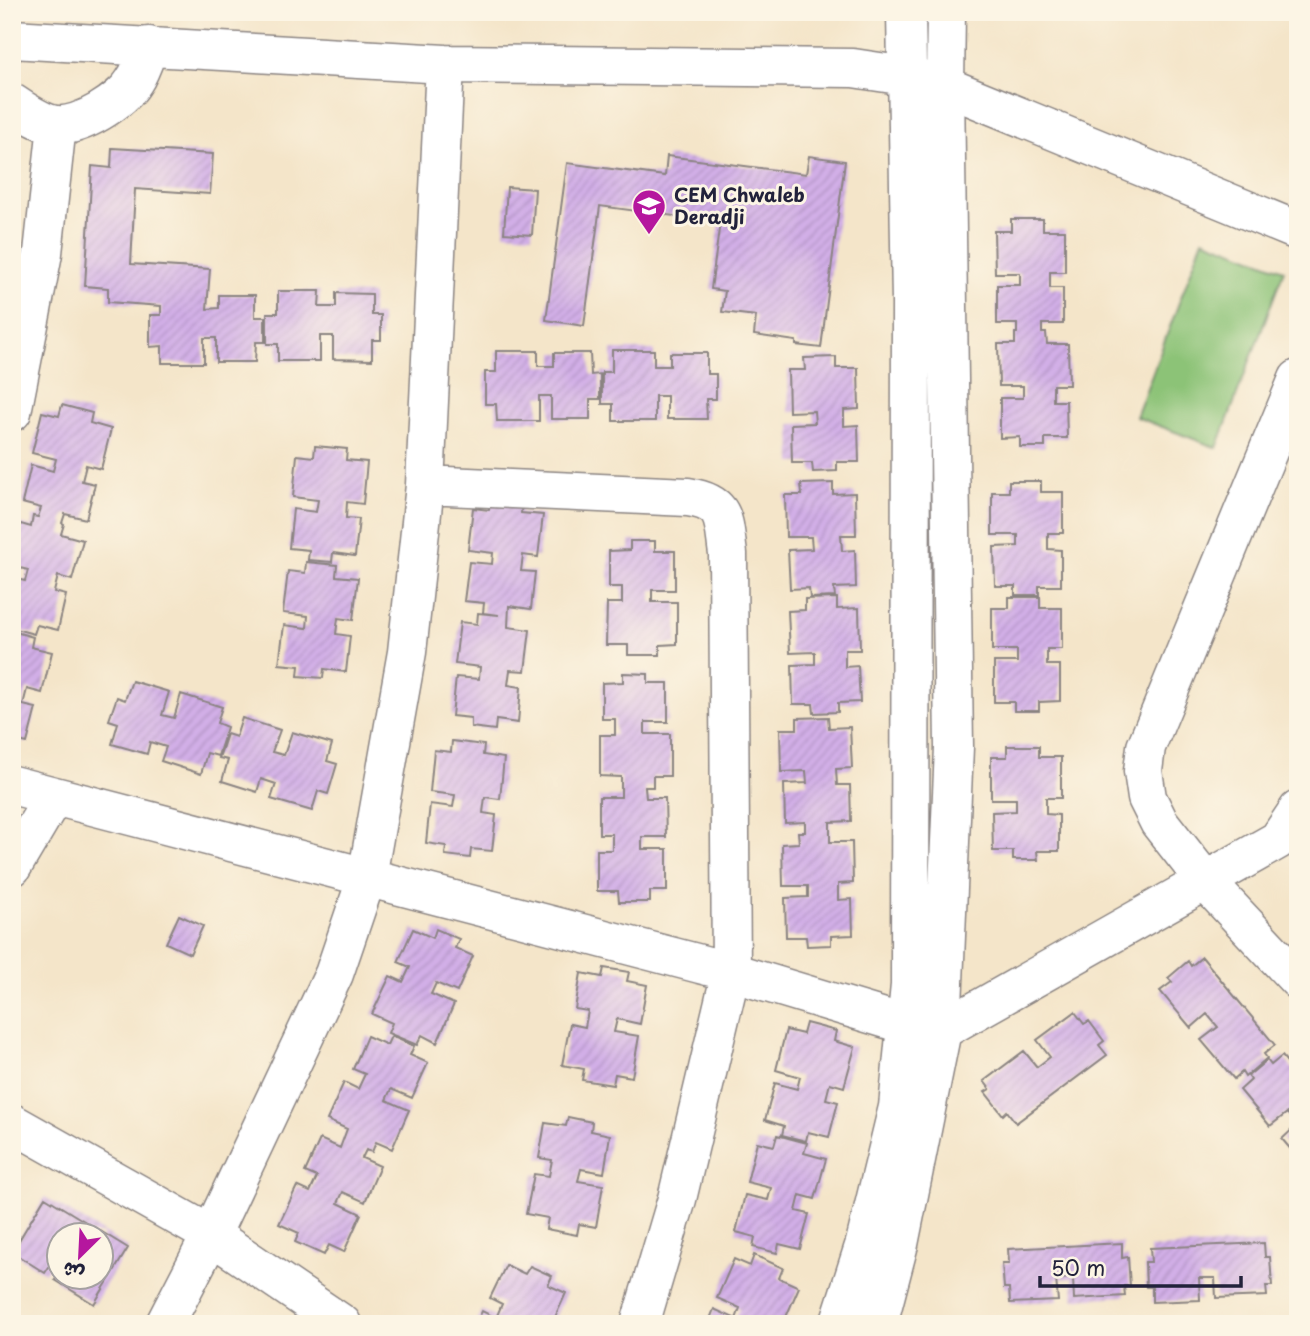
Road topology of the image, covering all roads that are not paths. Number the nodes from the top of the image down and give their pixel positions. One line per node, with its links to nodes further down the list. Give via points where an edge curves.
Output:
1 (906, 12): 6 (street)
2 (946, 12): 7 (street)
3 (12, 39): 4 (street)
4 (149, 46): 5 (street); 9 (street, via 134,82 112,105 85,119)
5 (445, 64): 6 (street, via 853,68); 13 (street)
6 (906, 76): 7 (street); 22 (street, via 911,302 910,985)
7 (944, 86): 10 (street); 22 (street, via 954,747)
8 (12, 103): 9 (street)
9 (57, 125): 12 (street, via 43,253)
10 (1298, 231)
11 (1298, 379): 19 (street, via 1146,747 1147,797 1159,822)
12 (12, 412)
13 (425, 485): 18 (street, via 407,652); 20 (street, via 688,497 705,500 719,510 728,554)
14 (12, 785): 15 (street)
15 (54, 796): 17 (street); 18 (street)
16 (1298, 810): 19 (street, via 1278,840)
17 (12, 867)
18 (367, 877): 20 (street); 24 (street, via 334,974)
19 (1206, 882): 21 (street); 22 (street)
20 (732, 972): 22 (street); 27 (street, via 677,1199)
21 (1298, 980)
22 (924, 1027): 28 (street); 29 (street, via 905,1219)
23 (12, 1123): 24 (street)
24 (211, 1235): 25 (street); 26 (street)
25 (165, 1324)
26 (342, 1324)
27 (639, 1324)
28 (839, 1324)
29 (878, 1324)

